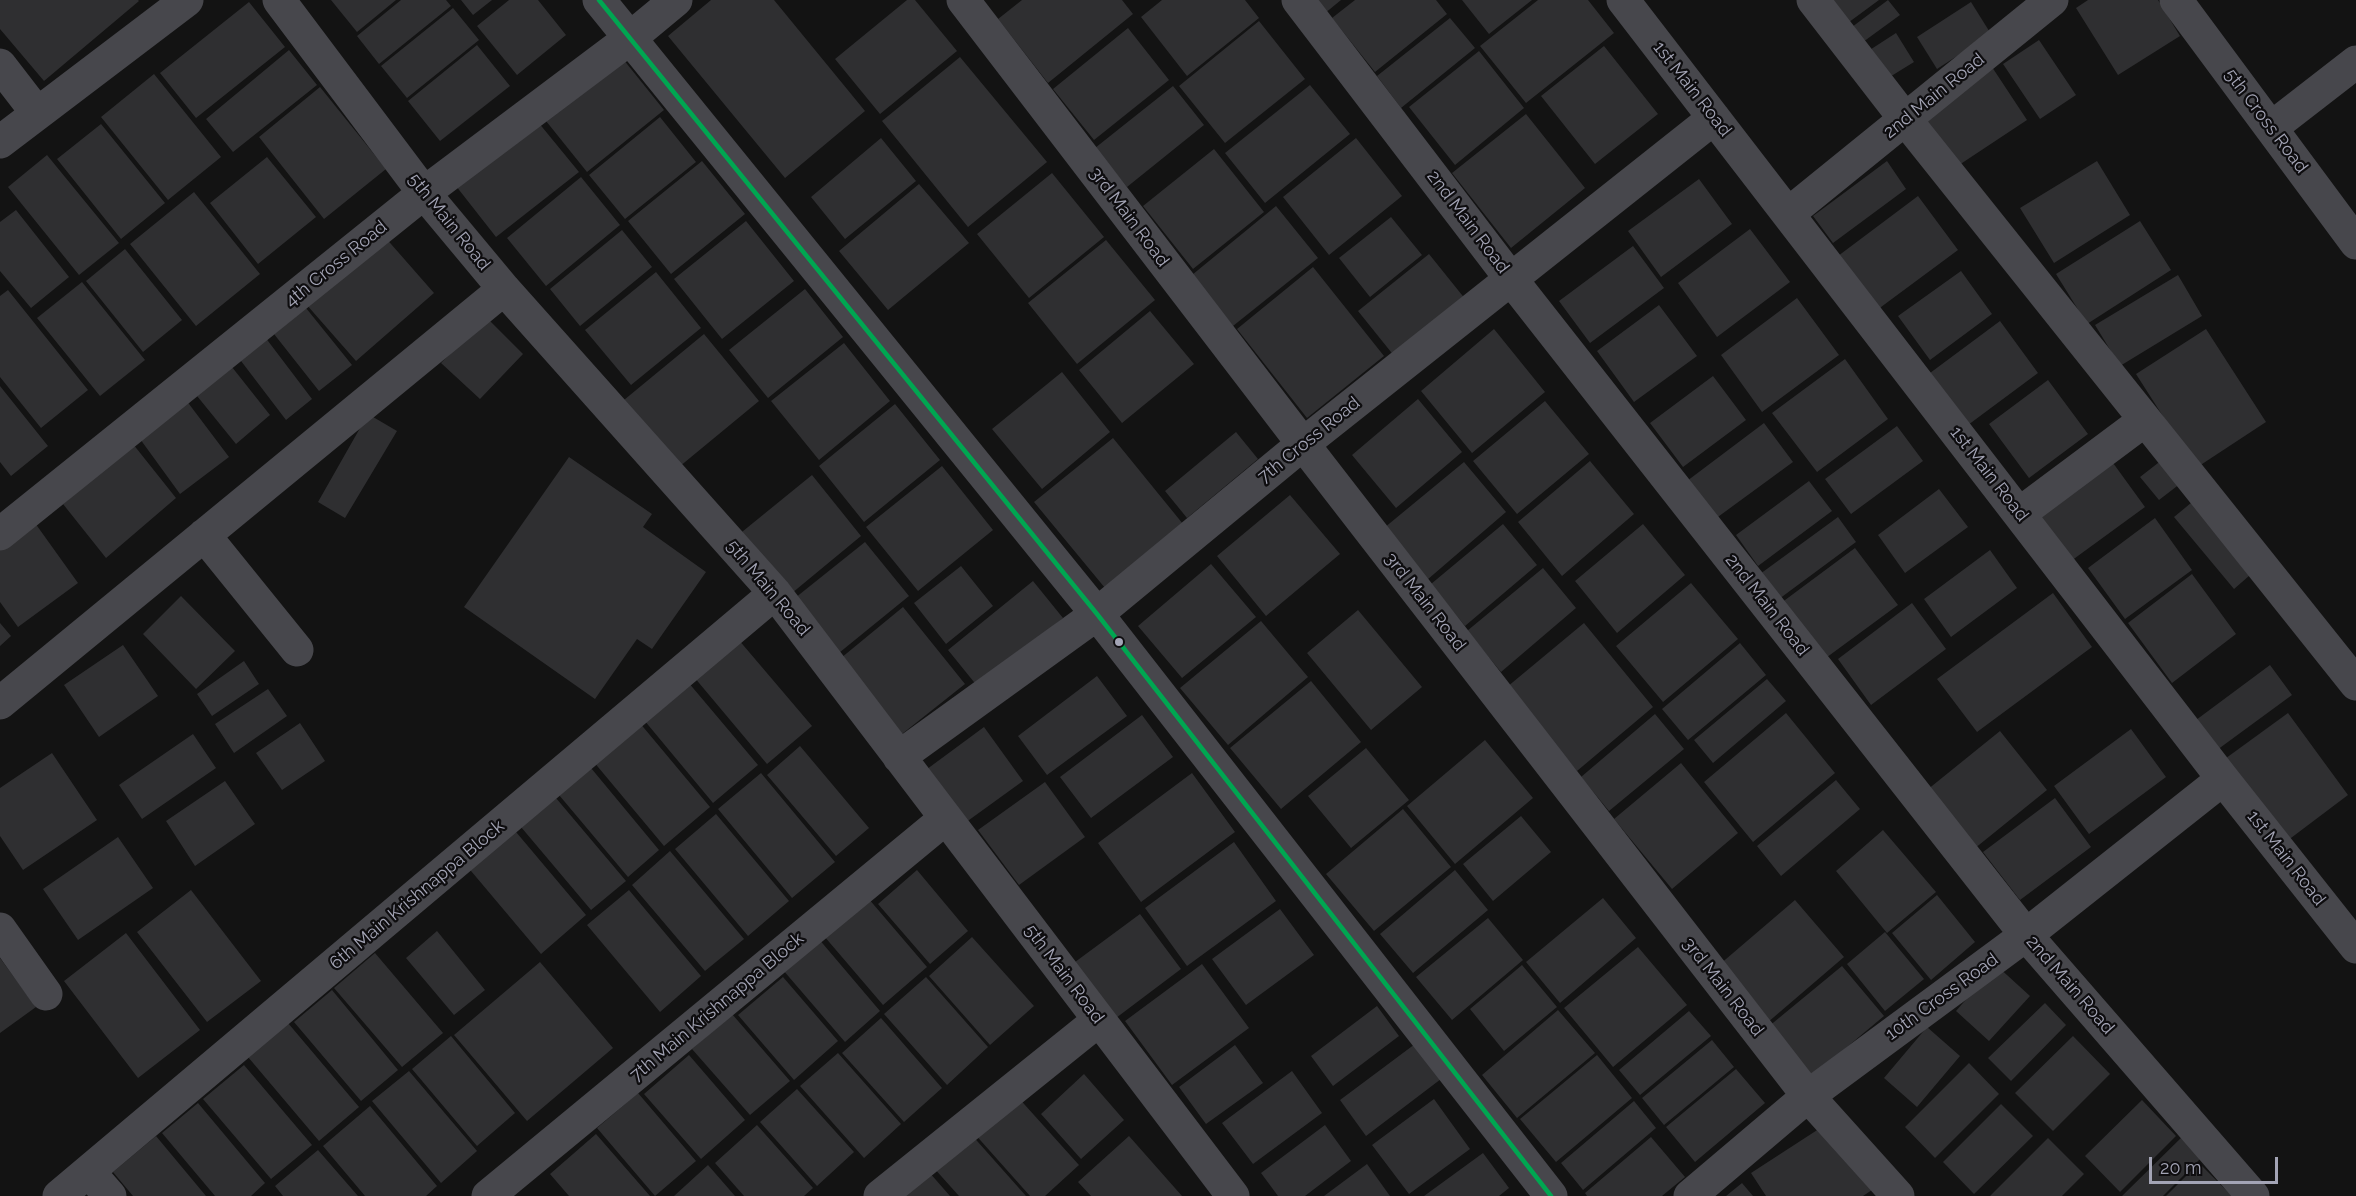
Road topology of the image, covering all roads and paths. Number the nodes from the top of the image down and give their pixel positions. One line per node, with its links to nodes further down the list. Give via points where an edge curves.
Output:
1 (187, 0): 14 (street)
2 (279, 0): 19 (street, 5th Main Road)
3 (599, 0): 11 (street)
4 (676, 0): 11 (street, 4th Cross Road)
5 (963, 0): 25 (street, 3rd Main Road)
6 (1298, 0): 22 (street, 2nd Main Road)
7 (1623, 0): 15 (street, 1st Main Road)
8 (1813, 0): 16 (street)
9 (2176, 0): 17 (street, 5th Cross Road)
10 (2035, 5): 16 (street, 2nd Main Road)
11 (629, 39): 19 (street, 4th Cross Road); 30 (street)
12 (2356, 62): 17 (street)
13 (0, 65): 14 (street)
14 (37, 113): 18 (street)
15 (1714, 118): 20 (street, 1st Main Road); 22 (street, 7th Cross Road)
16 (1905, 119): 20 (street, 2nd Main Road); 24 (street)
17 (2271, 128): 21 (street, 5th Cross Road)
18 (0, 142)
19 (424, 193): 23 (street, 5th Main Road); 27 (street, 4th Cross Road)
20 (1788, 214): 26 (street, 1st Main Road)
21 (2356, 243)
22 (1511, 279): 25 (street, 7th Cross Road); 38 (street, 2nd Main Road)
23 (504, 289): 28 (street); 29 (street, 5th Main Road)
24 (2145, 420): 26 (street); 32 (street)
25 (1302, 444): 30 (street, 7th Cross Road); 42 (street, 3rd Main Road)
26 (2019, 514): 35 (street, 1st Main Road)
27 (0, 534)
28 (204, 535): 31 (street); 33 (street)
29 (775, 593): 34 (street, 5th Main Road); 43 (street, 6th Main Krishnappa Block)
30 (1097, 614): 34 (street, 7th Cross Road); 48 (street)
31 (297, 650)
32 (2356, 684)
33 (0, 703)
34 (899, 757): 36 (street, 5th Main Road)
35 (2223, 779): 38 (street, 10th Cross Road); 39 (street, 1st Main Road)
36 (946, 818): 41 (street, 5th Main Road); 45 (street, 7th Main Krishnappa Block)
37 (0, 929): 40 (street)
38 (2026, 935): 42 (street, 10th Cross Road); 51 (street, 2nd Main Road)
39 (2356, 947)
40 (46, 994)
41 (1099, 1020): 46 (street); 47 (street, 5th Main Road)
42 (1808, 1096): 49 (street, 10th Cross Road); 50 (street, 3rd Main Road)
43 (100, 1184): 44 (street, 6th Main Krishnappa Block)
44 (59, 1196)
45 (488, 1196)
46 (880, 1196)
47 (1233, 1196)
48 (1551, 1196)
49 (1690, 1196)
50 (1898, 1196)
51 (2253, 1196)

